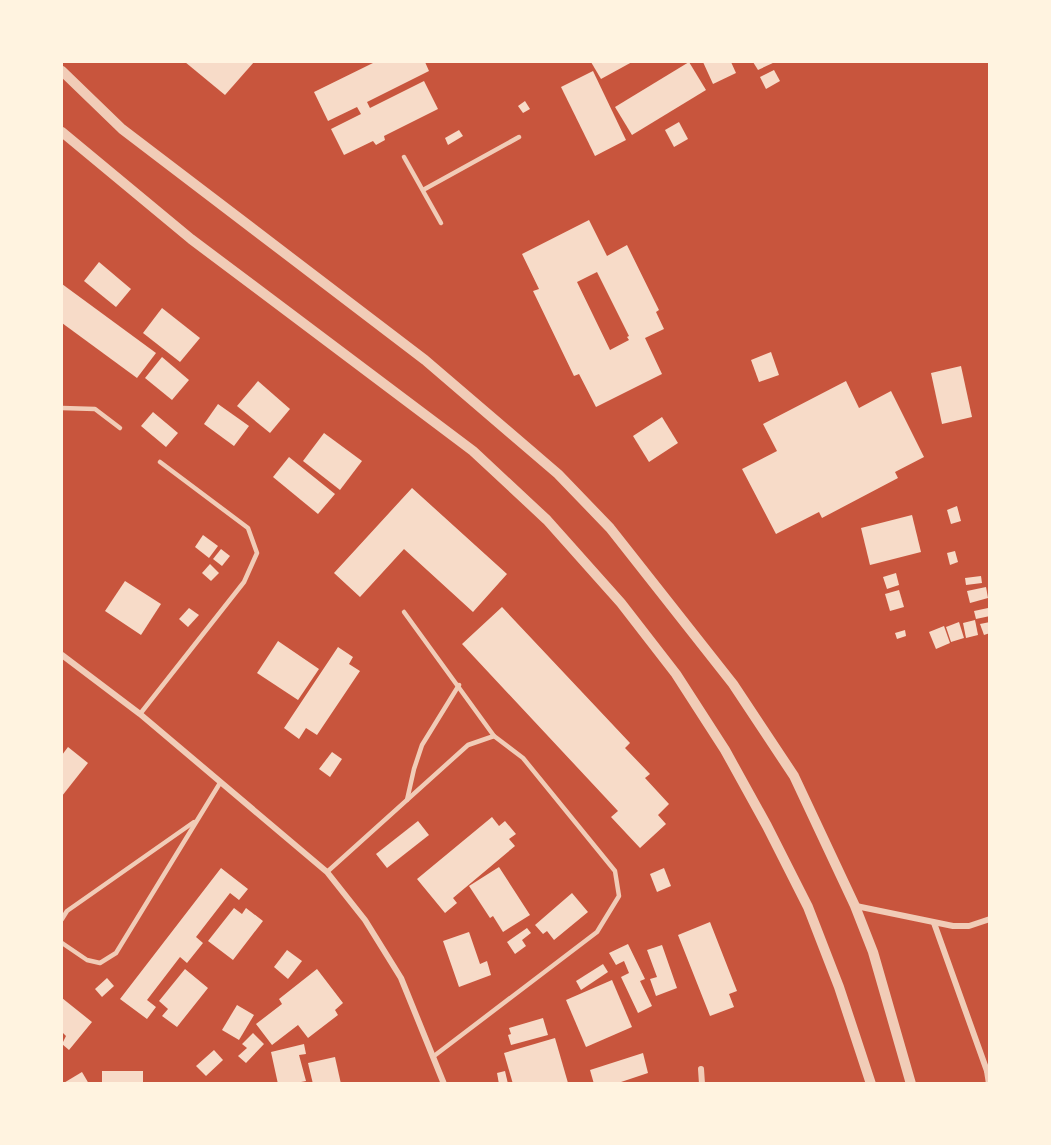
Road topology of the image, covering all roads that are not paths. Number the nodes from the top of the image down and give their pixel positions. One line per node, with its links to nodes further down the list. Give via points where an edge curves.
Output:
1 (62, 71): 19 (street, via 122,129 425,360 558,474 610,528 732,684 794,776)
2 (62, 132): 29 (street, via 190,239 474,451 547,520 621,603 676,674 767,826 808,907)
3 (519, 137): 5 (lane)
4 (404, 157): 5 (lane)
5 (423, 190): 6 (lane)
6 (441, 223)
7 (62, 408): 8 (lane, via 95,409)
8 (120, 428)
9 (160, 462): 13 (lane, via 248,528 257,553 244,582)
10 (404, 612): 12 (lane)
11 (62, 655): 13 (street)
12 (459, 685): 14 (lane); 16 (lane, via 422,745)
13 (140, 714): 15 (street)
14 (494, 736): 16 (lane, via 468,745); 24 (lane, via 523,758 615,871 619,896 597,932)
15 (220, 783): 17 (lane); 18 (street)
16 (407, 800): 18 (lane)
17 (198, 819): 20 (lane, via 67,911); 23 (lane, via 116,953 100,963 87,960)
18 (327, 872): 24 (street, via 365,920 401,978)
19 (855, 906): 22 (street); 30 (street, via 873,952)
20 (62, 919)
21 (990, 919): 22 (street, via 969,926)
22 (934, 923): 26 (street)
23 (62, 943)
24 (434, 1056): 27 (street)
25 (701, 1069): 28 (street)
26 (988, 1071): 31 (street)
27 (444, 1083)
28 (702, 1083)
29 (871, 1083)
30 (911, 1083)
31 (989, 1083)

